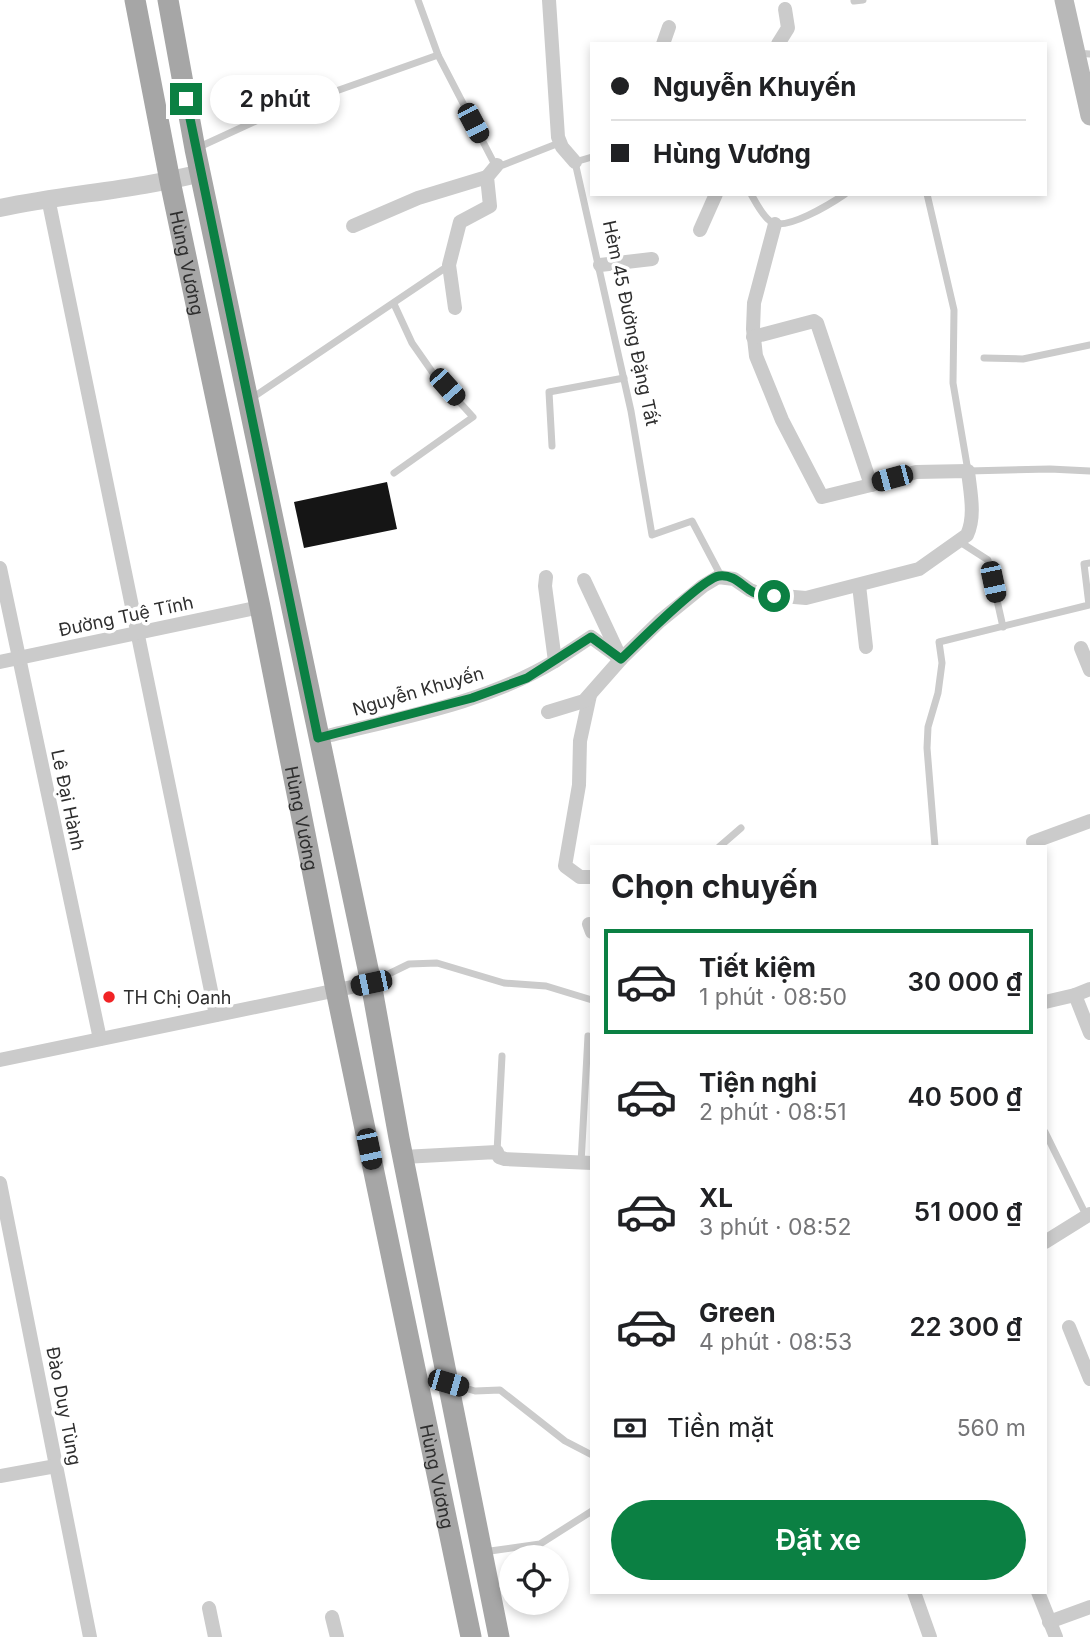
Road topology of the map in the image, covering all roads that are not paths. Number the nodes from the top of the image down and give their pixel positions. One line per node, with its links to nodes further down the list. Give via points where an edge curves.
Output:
1 (135, 0): 20 (main road, Hùng Vương)
2 (168, 0): 14 (main road, Hùng Vương)
3 (418, 0): 11 (lane)
4 (549, 0): 13 (street)
5 (1064, 0): 10 (main road)
6 (785, 9): 9 (street, via 788,28)
7 (669, 26): 8 (street)
8 (664, 42)
9 (779, 42)
10 (1083, 53): 12 (main road)
11 (438, 55): 14 (lane, via 271,114); 17 (lane)
12 (1090, 116)
13 (559, 143): 16 (street, Hẻm 45 Đường Đặng Tất); 17 (lane)
14 (195, 149): 18 (main road, Hùng Vương)
15 (590, 158): 16 (lane)
16 (575, 162): 32 (lane, Hẻm 45 Đường Đặng Tất)
17 (496, 165): 19 (street)
18 (201, 173): 20 (street); 39 (main road, Hùng Vương)
19 (487, 177): 28 (street, via 418,198); 31 (street, via 490,206 460,222)
20 (170, 181): 25 (street); 52 (main road, Hùng Vương)
21 (715, 196): 29 (street)
22 (752, 196): 27 (lane)
23 (842, 196): 27 (lane, via 824,208)
24 (927, 196): 41 (lane, via 954,310 953,383)
25 (48, 198): 26 (street); 54 (street)
26 (0, 208)
27 (775, 224): 35 (street, via 754,303)
28 (353, 226)
29 (700, 230)
30 (652, 260): 32 (street)
31 (449, 265): 33 (lane); 34 (street)
32 (600, 265): 38 (lane, Hẻm 45 Đường Đặng Tất)
33 (394, 304): 39 (lane); 43 (lane, via 412,343 473,417)
34 (455, 308)
35 (754, 337): 44 (street, via 767,386 819,494 826,498); 44 (street, via 817,323)
36 (1090, 345): 37 (lane, via 1023,359)
37 (984, 358)
38 (624, 378): 40 (lane, via 549,392); 48 (lane, Hẻm 45 Đường Đặng Tất, via 652,535 692,521)
39 (249, 400): 64 (main road, Hùng Vương)
40 (552, 446)
41 (968, 471): 42 (lane); 44 (street, via 916,472); 45 (street, via 971,520)
42 (1090, 471)
43 (394, 473)
44 (871, 485)
45 (960, 542): 51 (street, via 919,569); 53 (lane, via 988,560)
46 (1090, 563): 53 (lane, via 1084,564 1089,605)
47 (0, 568): 57 (street, Lê Đại Hành)
48 (721, 576): 51 (street, via 760,594 788,598); 58 (street, via 677,607)
49 (546, 577): 59 (street)
50 (584, 580): 58 (street)
51 (859, 585): 55 (street)
52 (260, 607): 54 (street, Đường Tuệ Tĩnh); 73 (main road, Hùng Vương)
53 (1003, 627): 69 (lane, via 939,642 942,663 927,748)
54 (138, 634): 57 (street, Đường Tuệ Tĩnh); 77 (street)
55 (866, 647)
56 (1081, 648): 61 (street)
57 (18, 658): 60 (street, Đường Tuệ Tĩnh); 80 (street, Lê Đại Hành)
58 (621, 659): 59 (street, Nguyễn Khuyến, via 591,637); 62 (street)
59 (555, 661): 64 (street, Nguyễn Khuyến, via 527,678 472,698)
60 (0, 662)
61 (1090, 670)
62 (590, 695): 63 (street); 70 (street, via 565,866 580,877)
63 (548, 712)
64 (318, 738): 71 (main road, Hùng Vương)
65 (1090, 821): 67 (street)
66 (741, 828): 68 (lane)
67 (1033, 842)
68 (721, 845)
69 (935, 845)
70 (590, 877)
71 (371, 983): 73 (street); 75 (lane, via 409,964 437,963 504,983 545,985); 85 (main road, Hùng Vương)
72 (1090, 989): 74 (street)
73 (336, 990): 77 (street); 93 (main road, Hùng Vương)
74 (1075, 995): 76 (street); 78 (street)
75 (590, 999)
76 (1047, 1002)
77 (216, 1015): 80 (street)
78 (1090, 1033)
79 (589, 1035): 86 (lane)
80 (100, 1039): 82 (street)
81 (502, 1056): 84 (lane)
82 (0, 1060)
83 (1047, 1136): 88 (lane)
84 (497, 1152): 85 (street); 86 (street, via 505,1159)
85 (403, 1157): 92 (main road, Hùng Vương)
86 (586, 1163)
87 (0, 1184): 95 (street, Đào Duy Tùng)
88 (1088, 1214): 89 (street)
89 (1047, 1241)
90 (1069, 1327): 91 (street)
91 (1090, 1380)
92 (448, 1383): 93 (main road); 94 (lane, via 475,1391 500,1391); 98 (main road, Hùng Vương)
93 (419, 1387): 108 (main road, Hùng Vương)
94 (590, 1454)
95 (56, 1466): 96 (street); 105 (street, Đào Duy Tùng)
96 (0, 1476)
97 (590, 1512): 98 (lane, via 540,1544)
98 (482, 1552): 109 (main road, Hùng Vương)
99 (915, 1594): 110 (street)
100 (1039, 1594): 104 (street)
101 (1090, 1607): 104 (street)
102 (209, 1608): 106 (street)
103 (332, 1617): 107 (street)
104 (1049, 1622): 111 (street)
105 (90, 1637)
106 (215, 1637)
107 (337, 1637)
108 (471, 1637)
109 (499, 1637)
110 (930, 1637)
111 (1056, 1637)

